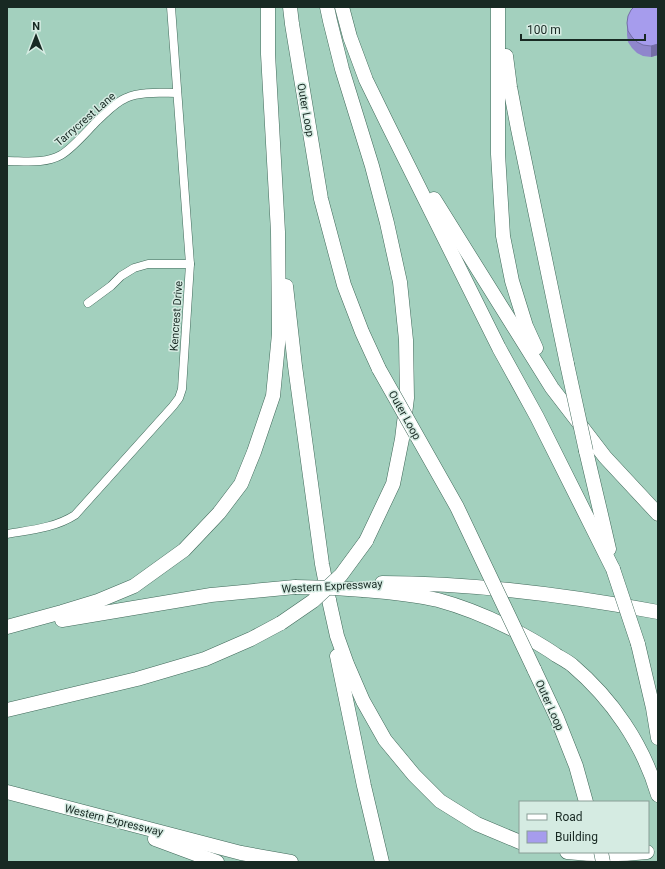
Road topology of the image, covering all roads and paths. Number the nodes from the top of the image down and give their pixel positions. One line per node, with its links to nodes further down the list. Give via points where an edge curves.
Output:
1 (171, 7): 7 (street, Kencrest Drive)
2 (268, 7): 10 (highway, via 268,54)
3 (290, 7): 25 (highway, Outer Loop, bridge, via 321,199 344,285 379,369 457,507 534,668 576,766)
4 (328, 7): 21 (highway, bridge, via 342,69 387,223 400,282 406,340 407,398 394,484 366,541 340,575 313,601 280,624 205,659 137,679)
5 (342, 7): 8 (highway, via 366,80)
6 (499, 7): 13 (highway, via 498,154 503,236 512,281 526,326); 16 (highway, bridge, via 512,101)
7 (177, 93): 9 (street, Tarrycrest Lane, via 138,94 118,102 62,155 50,160); 11 (street, Kencrest Drive)
8 (388, 125): 13 (highway); 16 (highway)
9 (7, 161)
10 (278, 232): 19 (highway, via 278,334 273,396 241,484 219,513 184,550 134,586 98,601); 20 (highway, via 322,564)
11 (190, 264): 12 (street, via 148,264 134,268); 15 (street, Kencrest Drive, via 182,389 179,398 75,515 55,525)
12 (88, 303)
13 (561, 400): 14 (highway, via 605,456)
14 (658, 514)
15 (7, 534)
16 (613, 569): 22 (highway, bridge, via 638,644)
17 (362, 587): 18 (highway, Western Expressway, via 398,583 480,587 559,596); 19 (highway, Western Expressway, bridge, via 253,590); 24 (highway, via 425,597 489,617 534,640 571,664 598,690 621,718 639,747)
18 (658, 612)
19 (7, 628)
20 (337, 636): 27 (highway, via 363,701 385,740 414,775 440,801 477,824); 34 (highway, via 337,657)
21 (7, 710)
22 (658, 738)
23 (7, 792): 26 (highway, Western Expressway)
24 (657, 792)
25 (586, 801)
26 (56, 806): 32 (highway, via 149,836); 33 (highway, Western Expressway, via 241,853)
27 (519, 842)
28 (577, 853): 30 (highway)
29 (637, 853): 30 (highway)
30 (605, 856)
31 (658, 856): 35 (highway)
32 (217, 862)
33 (291, 862)
34 (382, 862)
35 (628, 862)

